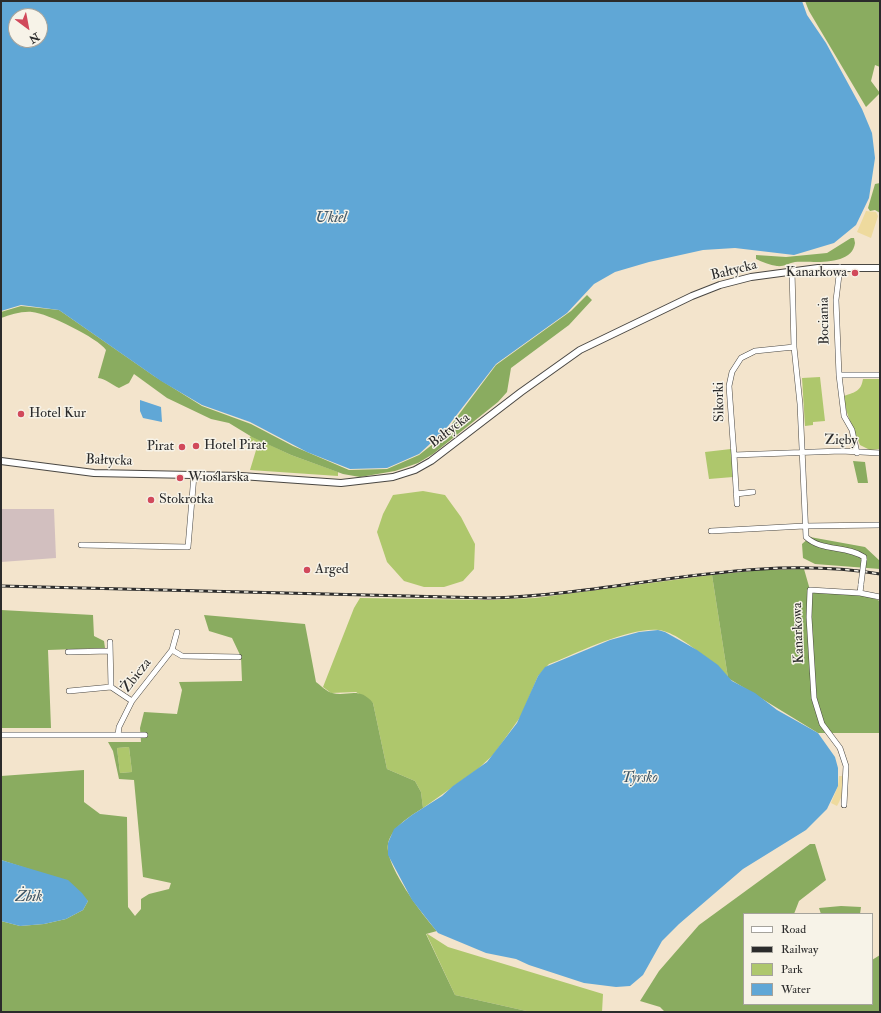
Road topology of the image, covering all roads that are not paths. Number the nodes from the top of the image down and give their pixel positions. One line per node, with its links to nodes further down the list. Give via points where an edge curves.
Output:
1 (840, 267): 2 (main road, Bałtycka); 3 (main road, Bałtycka); 5 (street, Bociania, via 836,300)
2 (880, 268)
3 (792, 271): 4 (street); 12 (main road, Bałtycka, via 720,285 591,344 521,392 431,461 408,473 341,483)
4 (794, 347): 7 (street); 10 (street, Sikorki, via 755,351 741,358 732,372 729,386)
5 (839, 375): 6 (street); 8 (street, Bociania, via 844,416 852,430)
6 (880, 375)
7 (802, 453): 8 (street, Zięby); 10 (street); 17 (street)
8 (857, 453): 9 (street, Zięby)
9 (880, 453)
10 (734, 455): 14 (street, Sikorki)
11 (1, 461): 12 (main road, Bałtycka, via 84,472)
12 (194, 475): 19 (street, via 188,547)
13 (753, 492): 14 (street)
14 (736, 494): 15 (street, Sikorki)
15 (737, 504)
16 (880, 525): 17 (street)
17 (804, 526): 18 (street); 20 (street, bridge, via 806,537 812,543 855,551 864,557)
18 (711, 531)
19 (81, 545)
20 (860, 594): 21 (street); 34 (street, Kanarkowa, via 810,590 814,698 822,724 842,755 846,772)
21 (880, 597)
22 (177, 632): 25 (street, Żbicza)
23 (110, 642): 24 (street)
24 (110, 650): 26 (street); 28 (street)
25 (172, 650): 27 (street, via 182,656); 30 (street, Żbicza)
26 (68, 652)
27 (239, 657)
28 (111, 687): 29 (street); 30 (street)
29 (69, 691)
30 (132, 701): 32 (street, Żbicza, via 119,727)
31 (1, 735): 32 (street)
32 (118, 735): 33 (street)
33 (145, 735)
34 (844, 805)

